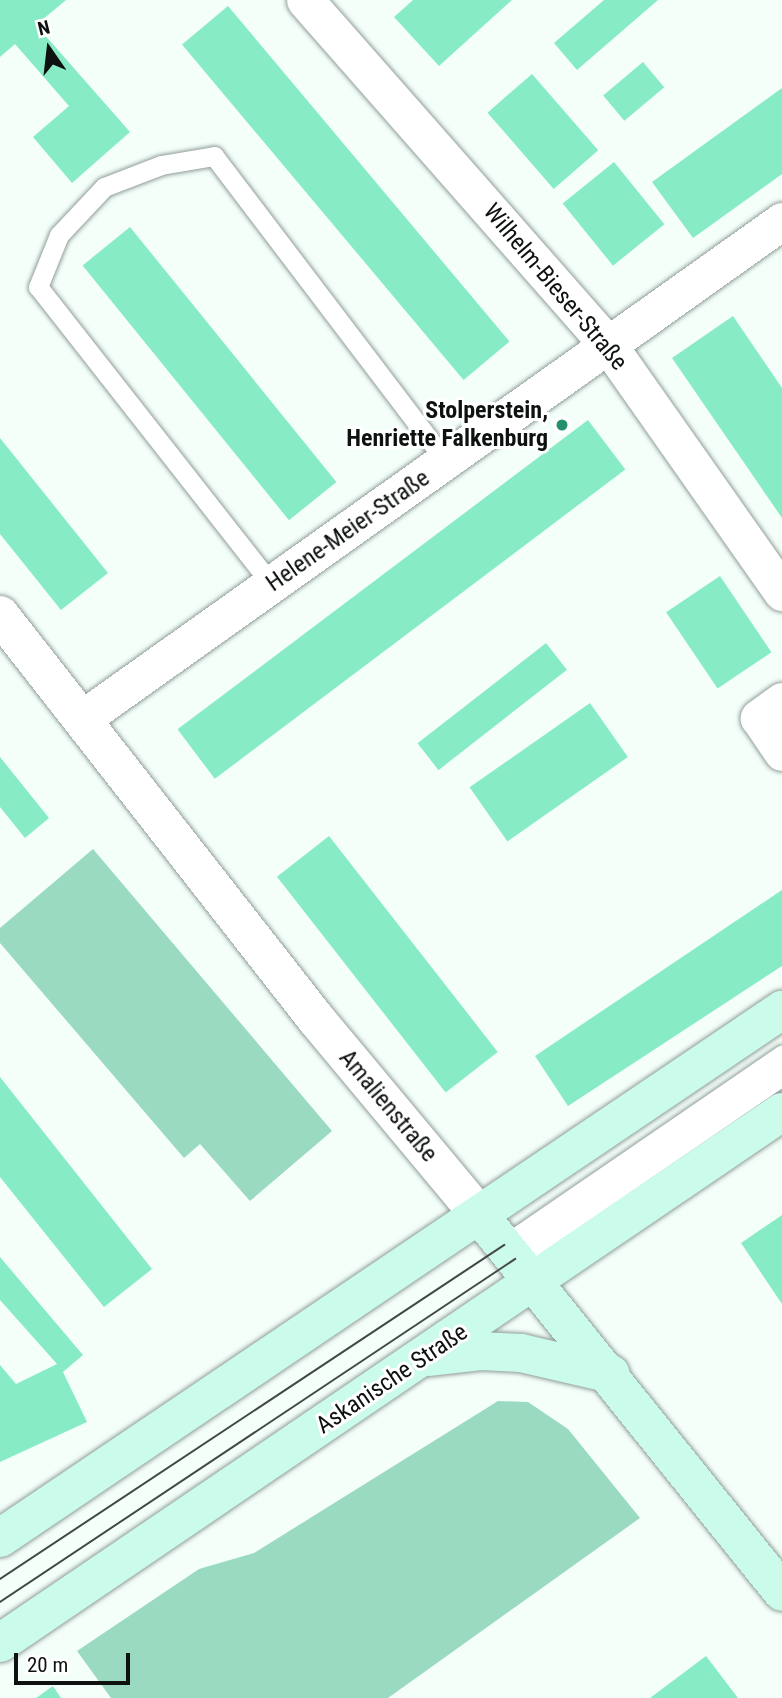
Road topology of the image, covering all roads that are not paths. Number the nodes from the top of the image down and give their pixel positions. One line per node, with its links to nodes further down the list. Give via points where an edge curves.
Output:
1 (305, 0): 3 (street, Wilhelm-Bieser-Straße)
2 (782, 221): 3 (street, Helene-Meier-Straße)
3 (609, 346): 4 (street, Helene-Meier-Straße); 6 (street, Wilhelm-Bieser-Straße)
4 (446, 462): 5 (street, Helene-Meier-Straße); 5 (lane, via 214,156 160,165 104,187 59,235 38,287)
5 (272, 585): 9 (street, Helene-Meier-Straße)
6 (782, 592)
7 (0, 615): 9 (street, Amalienstraße)
8 (782, 701): 10 (street, via 759,718)
9 (83, 718): 15 (street, Amalienstraße, via 299,998)
10 (782, 752)
11 (782, 1010): 15 (main road)
12 (782, 1055): 16 (lane)
13 (782, 1076): 16 (lane)
14 (782, 1112): 16 (main road, Askanische Straße)
15 (480, 1216): 16 (main road, Amalienstraße); 19 (main road, via 371,1284)
16 (518, 1262): 17 (main road, Askanische Straße); 18 (main road, Amalienstraße)
17 (424, 1358): 18 (main road, via 481,1350 521,1353); 21 (main road, Askanische Straße)
18 (611, 1374): 20 (main road, Amalienstraße)
19 (0, 1538)
20 (782, 1592)
21 (0, 1643)

